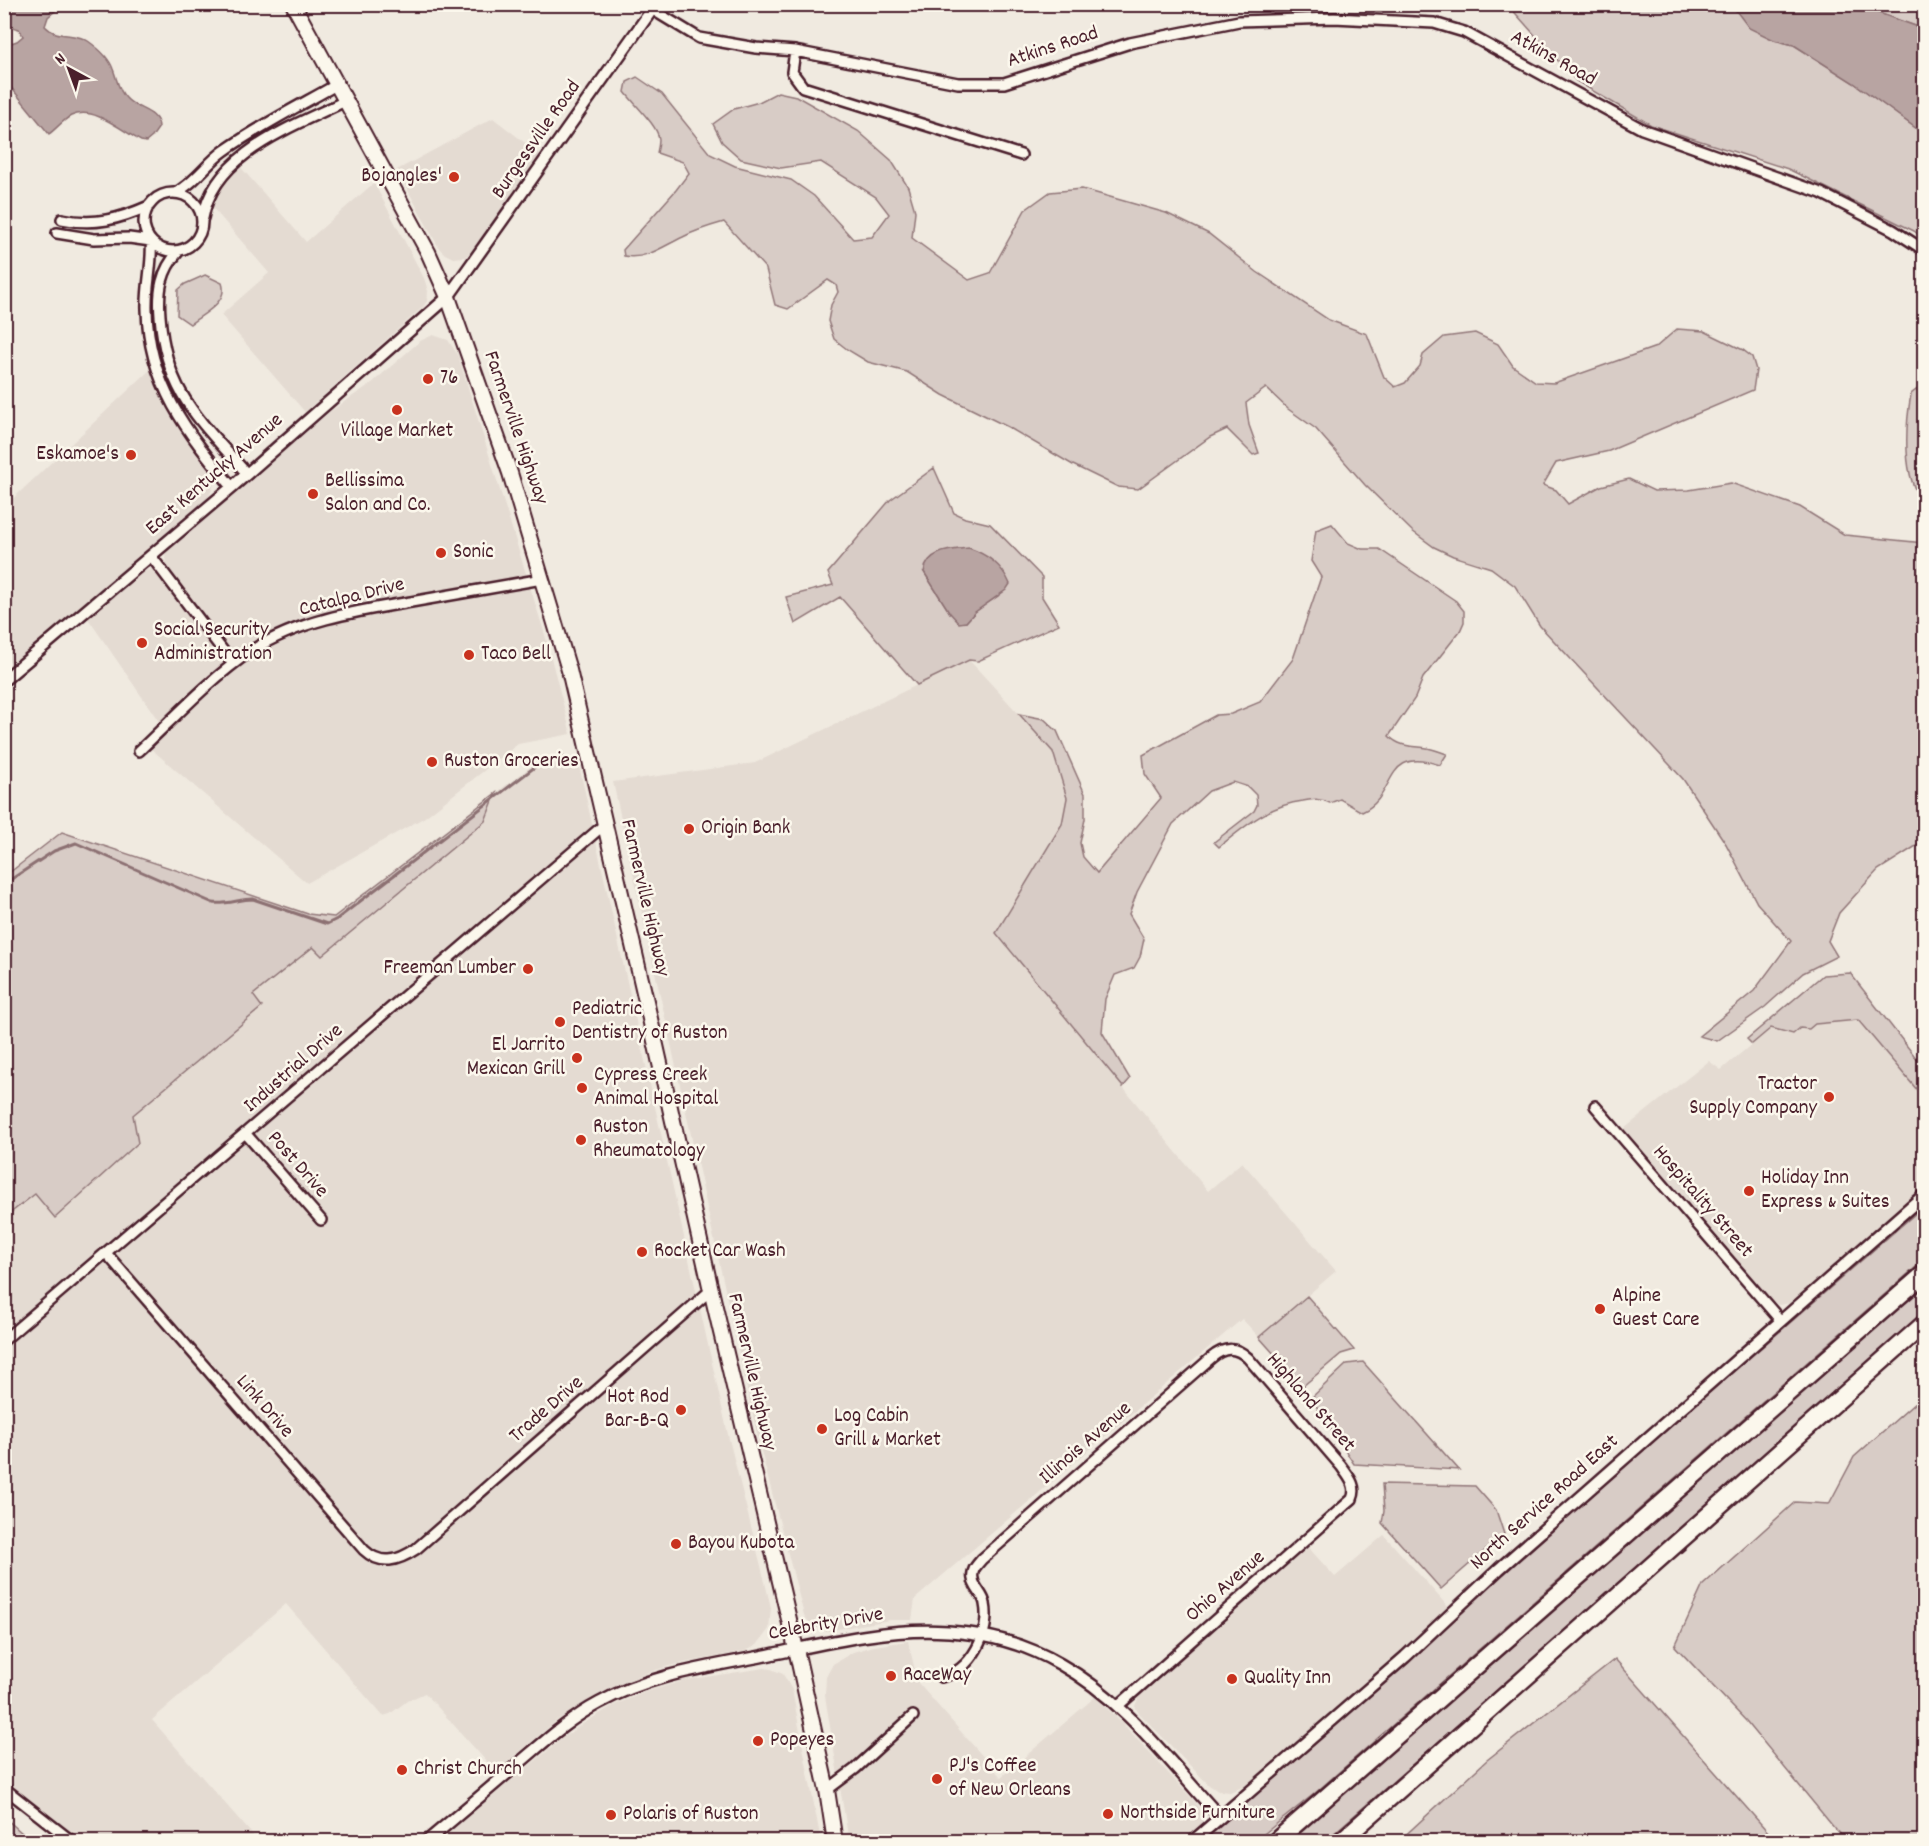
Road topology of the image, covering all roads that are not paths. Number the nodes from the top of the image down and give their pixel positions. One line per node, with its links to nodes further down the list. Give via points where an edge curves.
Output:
1 (293, 4): 4 (main road, Farmerville Highway)
2 (655, 7): 3 (street, Atkins Road, via 699,38); 17 (street, Burgessville Road)
3 (795, 51): 7 (street, via 792,72 803,87); 15 (street, Atkins Road, via 958,83 1004,83 1130,43 1239,21 1334,18 1434,23 1464,32 1642,129 1821,193)
4 (336, 85): 5 (main road, Farmerville Highway); 6 (street)
5 (345, 101): 8 (street, via 257,146); 17 (main road, Farmerville Highway, via 428,252)
6 (226, 150): 8 (street); 9 (street)
7 (1021, 154)
8 (236, 162): 11 (street, via 215,186)
9 (175, 193): 10 (street, via 165,194); 11 (street, via 193,200)
10 (149, 206): 12 (street, via 100,222); 14 (street, via 144,222)
11 (203, 218): 16 (street, via 200,236)
12 (62, 219)
13 (57, 233): 14 (street)
14 (151, 241): 16 (street, via 161,249); 19 (street, via 146,307)
15 (1924, 250)
16 (178, 252): 18 (street, via 165,269 159,293)
17 (448, 297): 20 (street, East Kentucky Avenue); 23 (main road, Farmerville Highway, via 510,473)
18 (168, 363): 19 (street); 20 (street, via 186,402)
19 (155, 367): 21 (street, via 179,417)
20 (247, 474): 21 (street, East Kentucky Avenue)
21 (232, 487): 22 (street, East Kentucky Avenue)
22 (151, 556): 24 (street); 25 (street, East Kentucky Avenue)
23 (542, 579): 24 (street, Catalpa Drive, via 316,621 261,646); 27 (main road, Farmerville Highway, via 569,670)
24 (233, 664): 26 (street, Catalpa Drive)
25 (4, 680)
26 (139, 751)
27 (605, 824): 29 (street, Industrial Drive); 34 (main road, Farmerville Highway)
28 (1595, 1106): 35 (street, Hospitality Street)
29 (246, 1134): 31 (street, Post Drive); 32 (street, Industrial Drive)
30 (1924, 1195): 35 (street, North Service Road East)
31 (321, 1220)
32 (106, 1253): 37 (street, Industrial Drive); 40 (street, Link Drive, via 364,1550 382,1561)
33 (1924, 1274): 53 (highway)
34 (711, 1290): 40 (street, Trade Drive); 42 (main road, Farmerville Highway)
35 (1781, 1321): 48 (street, North Service Road East)
36 (1924, 1324): 54 (highway)
37 (4, 1340)
38 (1226, 1348): 39 (street, Highland Street, via 1238,1350 1248,1358 1341,1466); 41 (street, Illinois Avenue, via 994,1547 973,1571 985,1603)
39 (1355, 1492): 44 (street, Ohio Avenue, via 1352,1499)
40 (406, 1556)
41 (982, 1635): 42 (street, Celebrity Drive, via 897,1632); 43 (street, via 976,1653 952,1674); 44 (street, Celebrity Drive, via 1047,1657 1088,1681)
42 (796, 1649): 47 (main road, Farmerville Highway); 50 (street, Celebrity Drive, via 672,1675 627,1688 600,1702 579,1714)
43 (941, 1677)
44 (1118, 1706): 48 (street, Celebrity Drive)
45 (913, 1716): 47 (street)
46 (4, 1788): 49 (street)
47 (827, 1790): 51 (main road, Farmerville Highway)
48 (1220, 1817): 52 (street, North Service Road East)
49 (73, 1842)
50 (426, 1842)
51 (836, 1842)
52 (1192, 1842)
53 (1275, 1842)
54 (1340, 1842)

